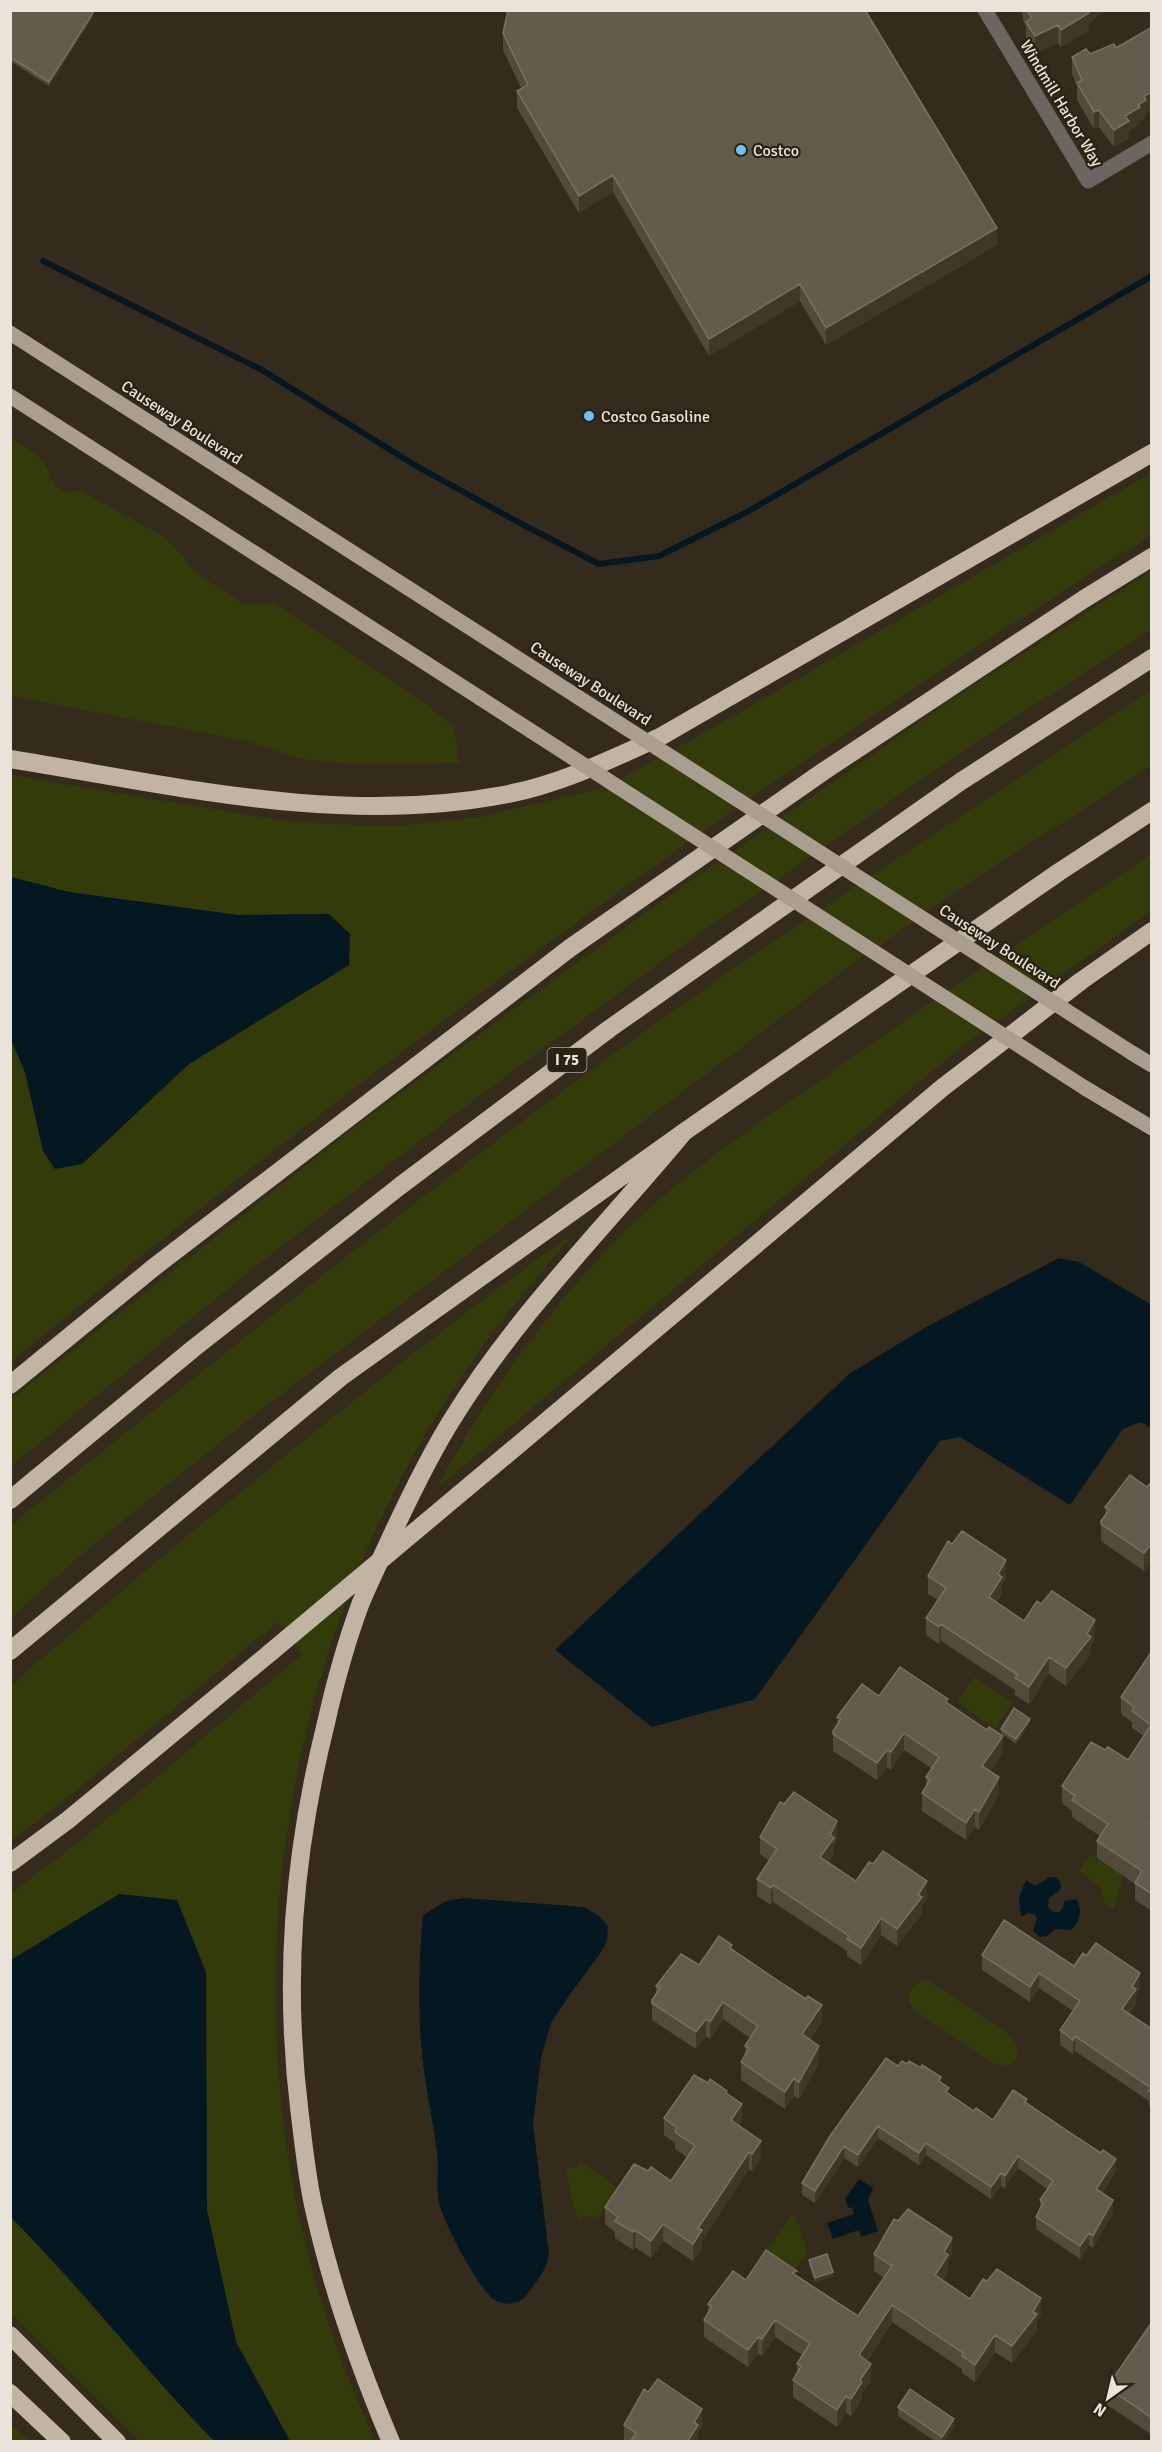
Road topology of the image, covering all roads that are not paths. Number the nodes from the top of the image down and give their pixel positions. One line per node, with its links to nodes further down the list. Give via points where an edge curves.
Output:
1 (985, 10): 2 (street, Windmill Harbor Way, via 1088,181)
2 (1152, 143)
3 (10, 333): 11 (main road, Causeway Boulevard, bridge)
4 (10, 396): 12 (main road, bridge)
5 (1152, 453): 8 (highway, via 660,737 557,780 504,795 434,804 317,806)
6 (1152, 557): 14 (highway, via 824,771 570,948 153,1268)
7 (1152, 658): 15 (highway, I 75, via 960,782 609,1029 400,1186 194,1348)
8 (10, 759)
9 (1152, 811): 13 (highway)
10 (1152, 931): 17 (highway, bridge, via 933,1095 271,1652 68,1820)
11 (1152, 1065)
12 (1152, 1128)
13 (684, 1132): 16 (highway, via 341,1377); 22 (highway, via 539,1300 453,1418 425,1466 360,1605 320,1743 295,1884 292,2021 296,2084 313,2206 327,2262 344,2321)
14 (10, 1385)
15 (10, 1500)
16 (10, 1651)
17 (10, 1863)
18 (10, 2335): 21 (highway)
19 (10, 2392): 20 (highway)
20 (62, 2442)
21 (117, 2442)
22 (392, 2442)

